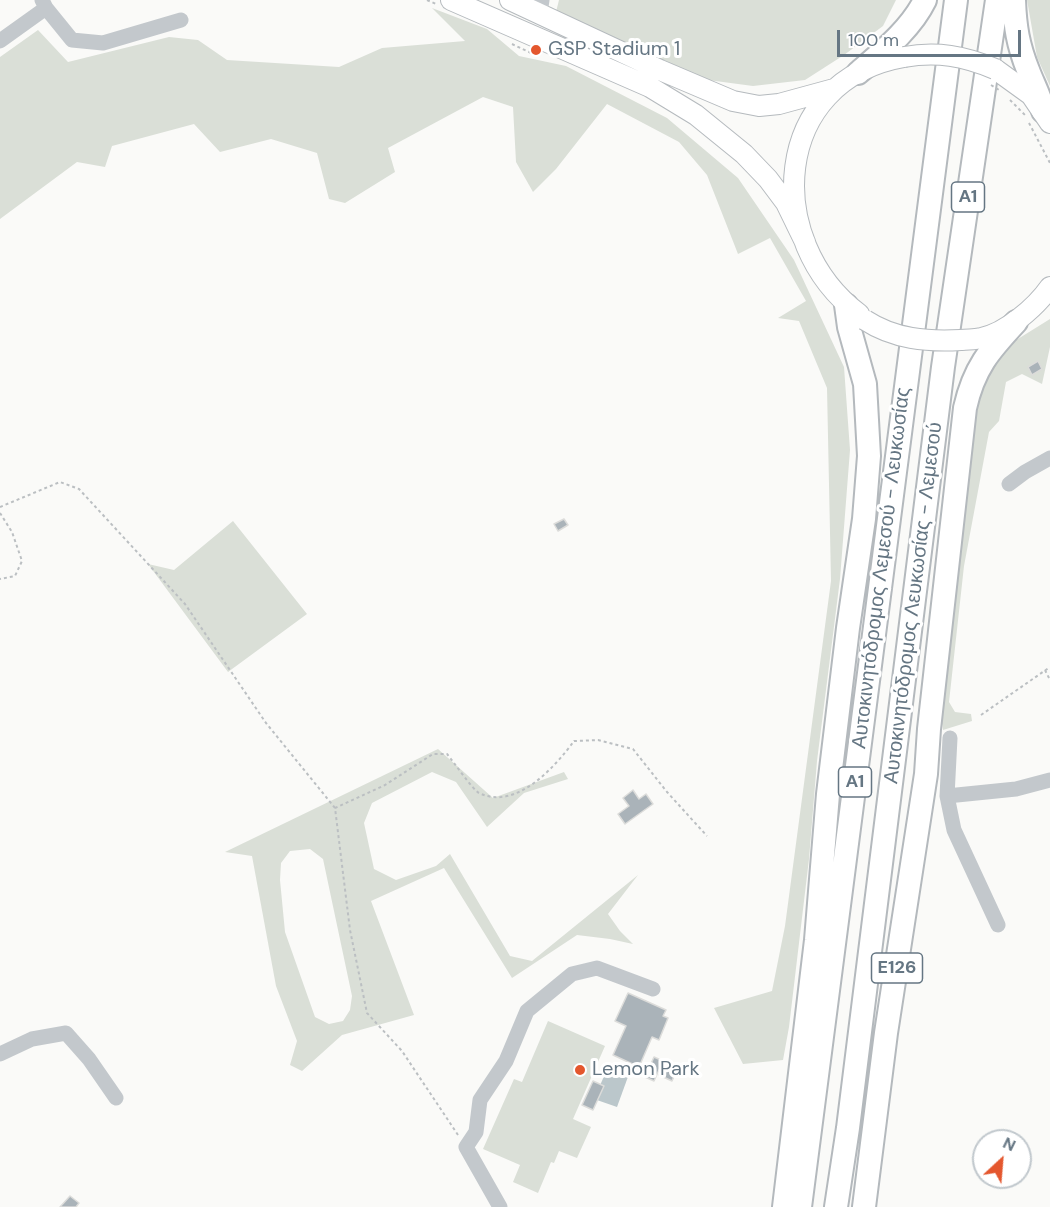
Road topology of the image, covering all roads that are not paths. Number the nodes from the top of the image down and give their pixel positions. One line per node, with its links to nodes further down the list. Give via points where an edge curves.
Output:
1 (451, 0): 14 (main road, via 650,87 696,115 768,179 786,203)
2 (510, 0): 8 (main road)
3 (925, 0): 11 (highway, via 913,19)
4 (956, 0): 32 (highway, Αυτοκινητόδρομος Λεμεσού - Λευκωσίας / A1)
5 (997, 0): 29 (highway, Αυτοκινητόδρομος Λευκωσίας - Λεμεσού / A1, via 943,367)
6 (1014, 0): 13 (highway, via 1015,30)
7 (44, 4): 9 (street, via 72,40 103,43); 10 (street)
8 (541, 6): 12 (main road, via 660,70 734,101 759,106 779,104)
9 (181, 20)
10 (0, 41)
11 (858, 73): 12 (main road); 13 (main road, bridge, via 904,57 955,55 994,69 1031,95)
12 (834, 89): 14 (main road, via 810,118 797,155 794,190 798,224)
13 (1047, 117)
14 (805, 242): 16 (main road, via 828,285)
15 (1050, 287): 18 (main road)
16 (846, 305): 18 (main road, bridge, via 880,329 914,339 982,338); 31 (highway, via 865,384 869,456)
17 (1050, 305): 18 (main road)
18 (1020, 318): 21 (highway, via 981,363 965,408)
19 (1050, 458): 20 (street)
20 (1009, 484)
21 (939, 734): 23 (street); 26 (highway, via 890,917); 35 (highway, E126, via 926,774)
22 (1050, 780): 23 (street, via 1016,789)
23 (947, 796): 24 (street, via 954,830)
24 (998, 925)
25 (653, 989): 30 (street, via 597,968 572,974 527,1011 506,1061 480,1100 476,1132 466,1147)
26 (870, 1048): 29 (highway); 34 (highway)
27 (0, 1054): 28 (street, via 32,1039 66,1034)
28 (116, 1098)
29 (848, 1128): 33 (highway, Αυτοκινητόδρομος Λευκωσίας - Λεμεσού / A1)
30 (500, 1207)
31 (784, 1207)
32 (800, 1207)
33 (836, 1207)
34 (853, 1207)
35 (864, 1207)

